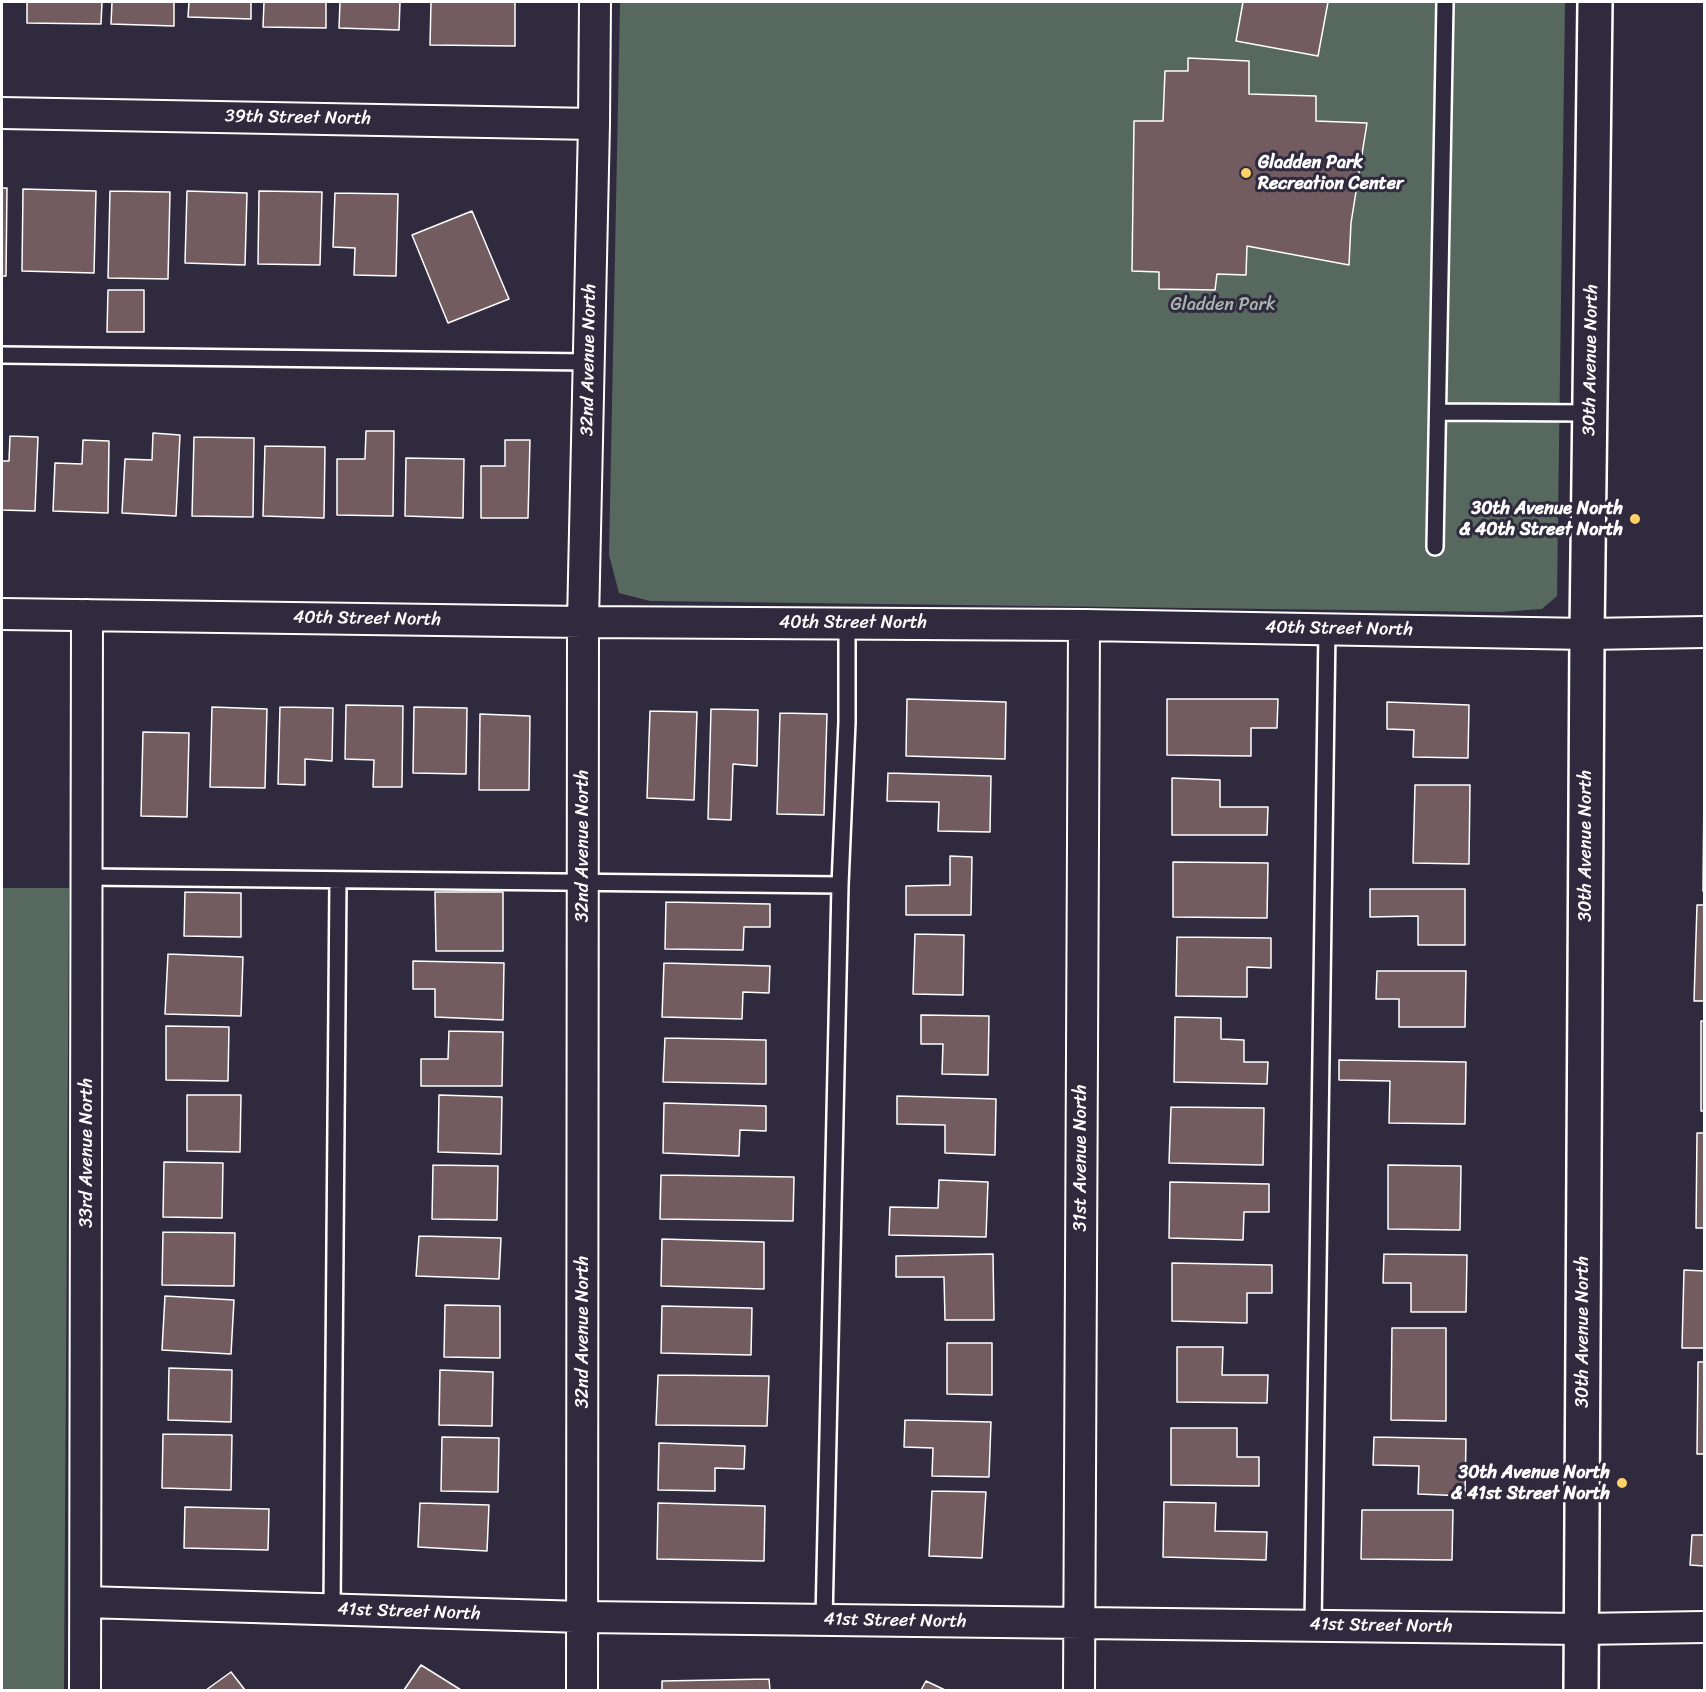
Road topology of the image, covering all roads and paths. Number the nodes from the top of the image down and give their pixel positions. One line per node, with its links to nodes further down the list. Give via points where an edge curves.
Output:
1 (595, 2): 5 (street, 32nd Avenue North)
2 (1445, 2): 8 (lane)
3 (1595, 2): 9 (street, 30th Avenue North)
4 (2, 113): 5 (street, 39th Street North)
5 (594, 124): 7 (street, 32nd Avenue North)
6 (2, 355): 7 (lane)
7 (589, 362): 13 (street, 32nd Avenue North)
8 (1438, 412): 9 (lane); 10 (lane)
9 (1590, 413): 18 (street, 30th Avenue North)
10 (1435, 548)
11 (2, 614): 12 (street, 40th Street North)
12 (87, 615): 13 (street, 40th Street North); 19 (street, 33rd Avenue North)
13 (583, 622): 14 (street, 40th Street North); 21 (street, 32nd Avenue North)
14 (848, 623): 15 (street, 40th Street North); 22 (lane)
15 (1084, 625): 16 (street, 40th Street North); 27 (street, 31st Avenue North)
16 (1327, 629): 18 (street, 40th Street North); 28 (lane)
17 (1704, 632): 18 (street, 40th Street North)
18 (1587, 634): 30 (street, 30th Avenue North)
19 (87, 877): 20 (lane); 23 (street, 33rd Avenue North)
20 (338, 880): 21 (lane); 24 (lane)
21 (583, 882): 22 (lane); 25 (street, 32nd Avenue North)
22 (840, 885): 26 (lane)
23 (86, 1602): 24 (street, 41st Street North); 31 (street, 33rd Avenue North)
24 (332, 1609): 25 (street, 41st Street North)
25 (583, 1617): 26 (street, 41st Street North); 32 (street, 32nd Avenue North)
26 (824, 1620): 27 (street, 41st Street North)
27 (1079, 1623): 28 (street, 41st Street North); 33 (street, 31st Avenue North)
28 (1312, 1625): 30 (street, 41st Street North)
29 (1704, 1627): 30 (street, 41st Street North)
30 (1581, 1629): 34 (street, 30th Avenue North)
31 (85, 1690)
32 (582, 1690)
33 (1078, 1690)
34 (1581, 1690)

